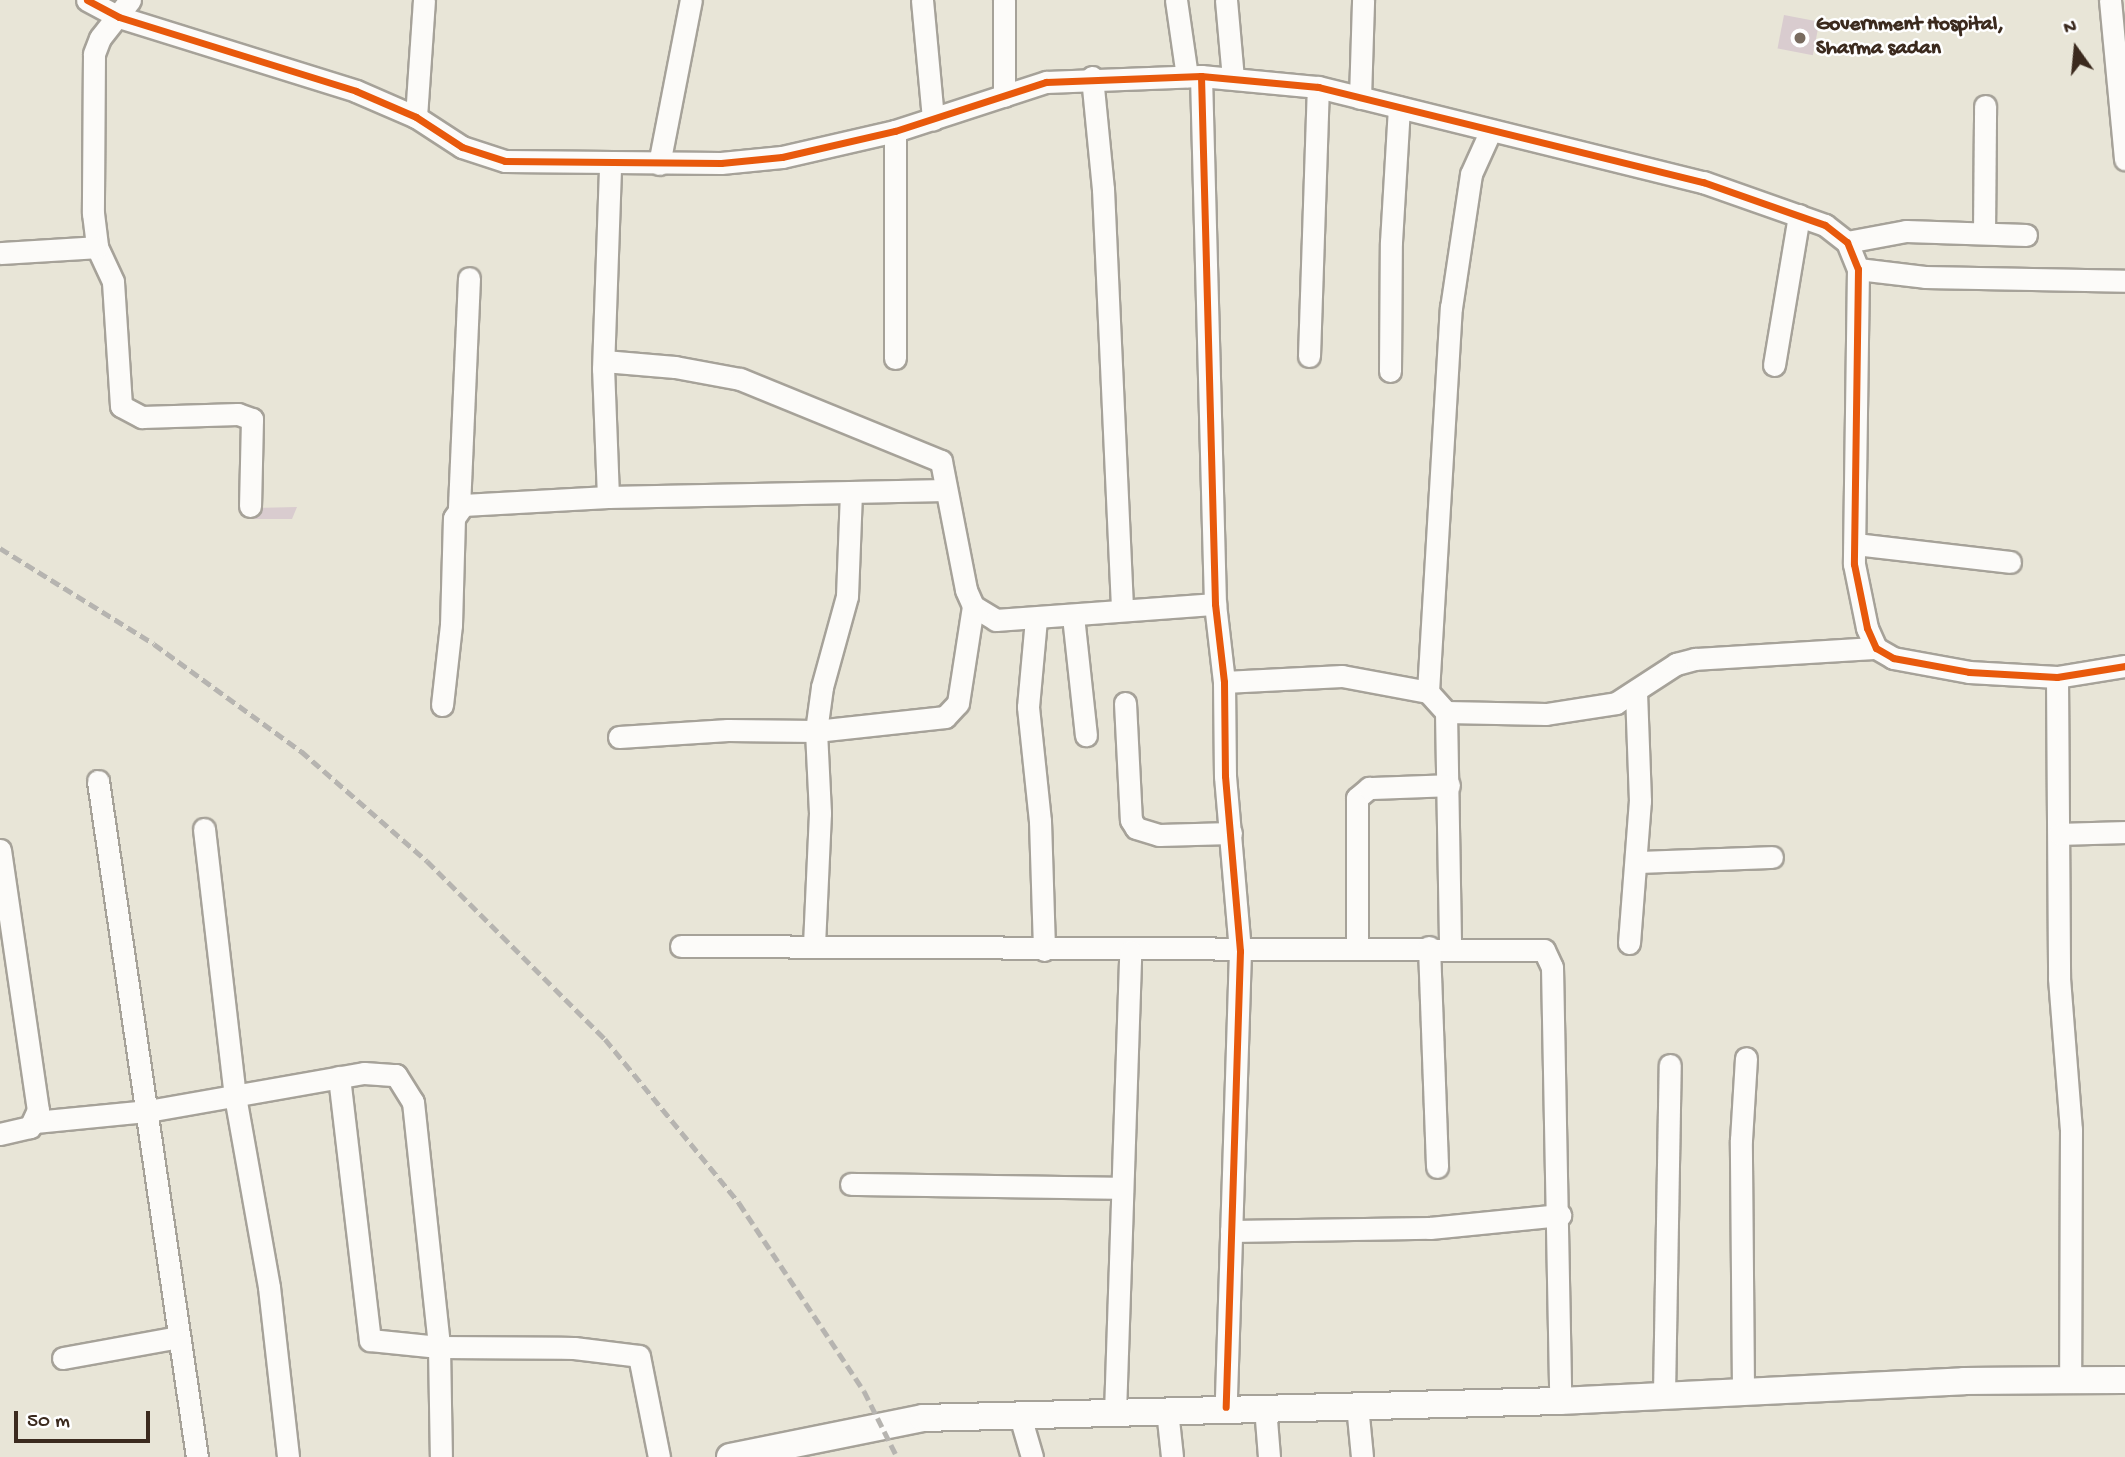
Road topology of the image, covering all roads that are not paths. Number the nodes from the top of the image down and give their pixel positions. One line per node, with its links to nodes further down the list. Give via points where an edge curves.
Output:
1 (87, 0): 10 (street)
2 (424, 0): 20 (street)
3 (691, 0): 26 (street)
4 (922, 0): 21 (street)
5 (1004, 0): 16 (street)
6 (1176, 0): 12 (street)
7 (1226, 0): 14 (street)
8 (1363, 0): 17 (street)
9 (2110, 0): 11 (street)
10 (124, 8): 20 (street); 31 (street, via 100,38 94,54)
11 (2119, 23): 24 (street)
12 (1194, 76): 13 (street); 14 (street); 48 (street)
13 (1093, 77): 16 (street, via 1046,82); 50 (street, via 1103,189)
14 (1233, 78): 15 (street)
15 (1318, 88): 17 (street); 36 (street)
16 (1004, 96): 21 (street)
17 (1360, 97): 19 (street)
18 (1985, 106): 28 (street)
19 (1399, 107): 22 (street); 40 (street)
20 (416, 117): 25 (street, via 484,157)
21 (933, 119): 23 (street)
22 (1491, 130): 27 (street, via 1703,182); 57 (street, via 1471,174 1451,307)
23 (895, 131): 26 (street, via 782,158); 37 (street)
24 (2125, 159)
25 (610, 164): 26 (street); 38 (street)
26 (659, 164)
27 (1799, 215): 30 (street, via 1825,225); 39 (street)
28 (1984, 233): 29 (street); 30 (street, via 1906,231)
29 (2026, 235)
30 (1847, 242): 33 (street)
31 (97, 247): 32 (street); 44 (street, via 113,282 121,406 142,417 238,414 252,419)
32 (0, 253)
33 (1858, 269): 35 (street, via 1925,277); 46 (street)
34 (469, 278): 45 (street)
35 (2125, 281)
36 (1309, 356)
37 (895, 358)
38 (604, 361): 41 (street, via 676,367 762,386 942,461); 43 (street)
39 (1774, 365)
40 (1390, 371)
41 (946, 490): 42 (street); 49 (street)
42 (852, 492): 43 (street); 62 (street, via 847,596 822,687)
43 (608, 497): 45 (street)
44 (250, 506)
45 (459, 507): 60 (street, via 454,518 451,625)
46 (1854, 544): 47 (street); 53 (street, via 1862,610)
47 (2010, 562)
48 (1215, 604): 50 (street); 56 (street)
49 (973, 606): 52 (street, via 996,620); 62 (street, via 954,711 922,722)
50 (1122, 609): 51 (street)
51 (1073, 617): 52 (street); 63 (street)
52 (1036, 619): 79 (street, via 1028,707 1040,821)
53 (1876, 648): 55 (street, via 1916,664); 58 (street, via 1695,659 1676,664)
54 (2125, 666): 55 (street)
55 (2057, 677): 70 (street)
56 (1224, 682): 57 (street, via 1342,676); 69 (street)
57 (1428, 692): 61 (street)
58 (1636, 694): 61 (street, via 1599,708 1546,714); 73 (street, via 1640,776)
59 (1125, 703): 69 (street, via 1131,820 1136,828 1159,835)
60 (442, 705)
61 (1446, 712): 66 (street)
62 (816, 731): 64 (street, via 728,730); 75 (street, via 820,813)
63 (1086, 735)
64 (620, 737)
65 (98, 781): 86 (street)
66 (1449, 785): 77 (street); 78 (street, via 1370,788 1357,798)
67 (204, 829): 85 (street)
68 (2125, 832): 70 (street)
69 (1231, 833): 81 (street)
70 (2059, 834): 98 (street, via 2059,978 2071,1129)
71 (0, 850): 87 (street, via 38,1110)
72 (1772, 856): 73 (street)
73 (1636, 862): 74 (street)
74 (1629, 943)
75 (814, 945): 76 (street); 79 (street)
76 (681, 946)
77 (1440, 947): 78 (street); 89 (street); 92 (street, via 1530,947 1544,950 1549,958)
78 (1357, 948): 81 (street)
79 (1044, 950): 80 (street)
80 (1130, 951): 81 (street); 91 (street)
81 (1240, 951): 93 (street)
82 (1746, 1058): 99 (street, via 1741,1140)
83 (1671, 1065): 100 (street)
84 (339, 1077): 85 (street); 95 (street, via 370,1340); 95 (street, via 382,1071 396,1075 413,1102)
85 (235, 1096): 86 (street); 109 (street, via 269,1287)
86 (148, 1111): 87 (street); 94 (street)
87 (36, 1122): 88 (street)
88 (0, 1133)
89 (1437, 1167)
90 (851, 1184): 91 (street)
91 (1121, 1188): 106 (street)
92 (1560, 1215): 93 (street, via 1430,1228); 101 (street)
93 (1230, 1231): 103 (street)
94 (178, 1337): 96 (street); 108 (street)
95 (439, 1347): 110 (street); 111 (street, via 574,1348 639,1356)
96 (63, 1358)
97 (2125, 1380): 98 (main road)
98 (2070, 1381): 99 (main road)
99 (1743, 1389): 100 (main road)
100 (1664, 1394): 101 (main road)
101 (1560, 1401): 102 (main road)
102 (1357, 1405): 104 (main road); 116 (street)
103 (1226, 1407): 104 (main road); 105 (main road)
104 (1265, 1407): 115 (street)
105 (1167, 1410): 106 (main road); 114 (street)
106 (1115, 1413): 107 (main road)
107 (1020, 1416): 112 (main road, via 878,1424); 113 (street)
108 (197, 1457)
109 (288, 1457)
110 (441, 1457)
111 (659, 1457)
112 (730, 1457)
113 (1032, 1457)
114 (1172, 1457)
115 (1269, 1457)
116 (1362, 1457)

